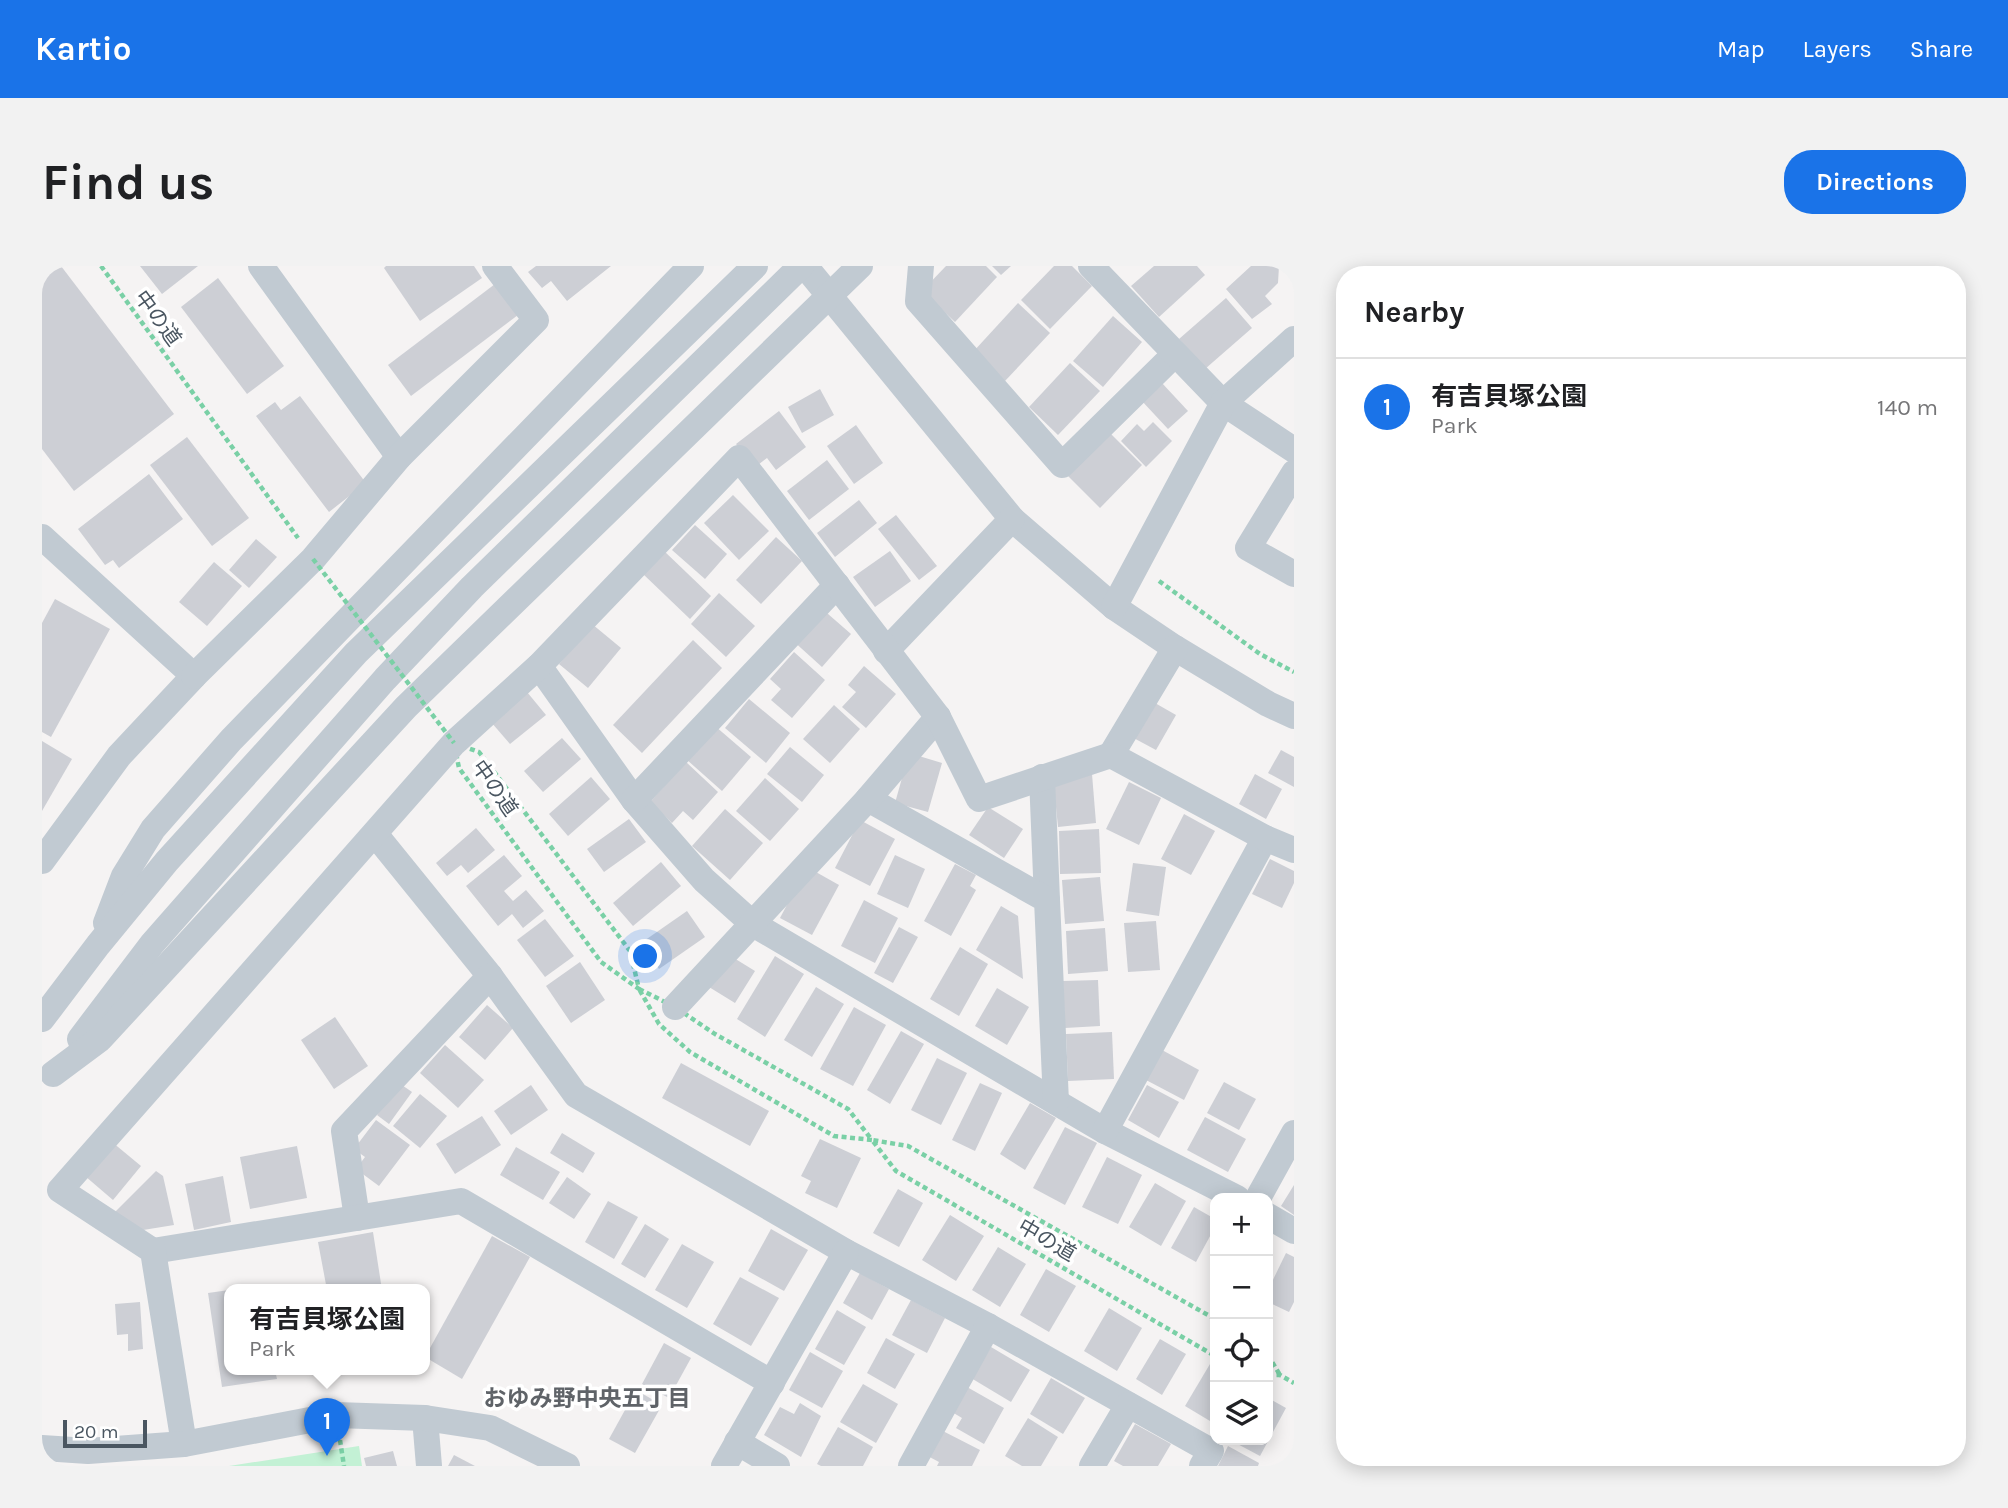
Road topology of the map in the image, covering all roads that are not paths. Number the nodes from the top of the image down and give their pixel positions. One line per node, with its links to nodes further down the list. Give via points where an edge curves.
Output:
1 (261, 266): 14 (street)
2 (495, 266): 14 (street, via 536,320)
3 (691, 266): 37 (street, via 231,740 170,809 124,876)
4 (755, 266): 37 (street, via 356,653 167,861)
5 (803, 266): 9 (street); 41 (street, via 472,587 385,679 152,944)
6 (860, 266): 9 (street)
7 (921, 266): 11 (street, via 918,301 1062,465)
8 (1091, 266): 11 (street)
9 (829, 297): 16 (street); 41 (street, via 406,707 100,1039)
10 (1294, 339): 12 (street)
11 (1175, 355): 12 (street)
12 (1223, 403): 13 (street); 20 (street)
13 (1294, 450)
14 (399, 457): 24 (street, via 313,559)
15 (1294, 473): 18 (street, via 1248,548)
16 (1012, 519): 20 (street); 22 (street)
17 (43, 540): 24 (street)
18 (1294, 574)
19 (837, 585): 22 (street); 23 (street, via 739,458); 30 (street)
20 (1114, 607): 21 (street)
21 (1175, 648): 25 (street); 27 (street)
22 (886, 651): 26 (street)
23 (539, 666): 30 (street); 31 (street, via 454,743)
24 (194, 677): 34 (street, via 119,756)
25 (1294, 716)
26 (938, 717): 28 (street, via 979,799); 29 (street)
27 (1111, 755): 28 (street); 32 (street)
28 (1042, 777): 35 (street)
29 (868, 799): 35 (street); 36 (street)
30 (634, 800): 36 (street, via 704,880)
31 (375, 834): 38 (street); 50 (street, via 60,1190)
32 (1265, 838): 33 (street); 43 (street)
33 (1294, 850)
34 (42, 861)
35 (1046, 900): 42 (street)
36 (752, 923): 39 (street); 42 (street)
37 (98, 945): 40 (street)
38 (490, 976): 47 (street, via 344,1131); 51 (street, via 576,1095)
39 (675, 1007)
40 (42, 1019)
41 (47, 1082)
42 (1056, 1102): 43 (street)
43 (1105, 1131): 45 (street)
44 (1294, 1133): 46 (street)
45 (1227, 1193)
46 (1261, 1193)
47 (357, 1218): 50 (street); 53 (street, via 461,1201)
48 (1273, 1219): 49 (street)
49 (1294, 1231)
50 (153, 1251): 57 (street)
51 (846, 1252): 52 (street); 53 (street)
52 (988, 1326): 54 (street); 63 (street)
53 (772, 1383): 56 (street)
54 (1128, 1405): 64 (street); 65 (street, via 1210,1451)
55 (425, 1418): 57 (street, via 336,1415); 59 (street); 60 (street, via 490,1428)
56 (737, 1442): 61 (street); 62 (street)
57 (184, 1444): 58 (street, via 88,1451)
58 (42, 1448)
59 (429, 1466)
60 (567, 1466)
61 (724, 1466)
62 (777, 1466)
63 (911, 1466)
64 (1092, 1466)
65 (1202, 1466)

